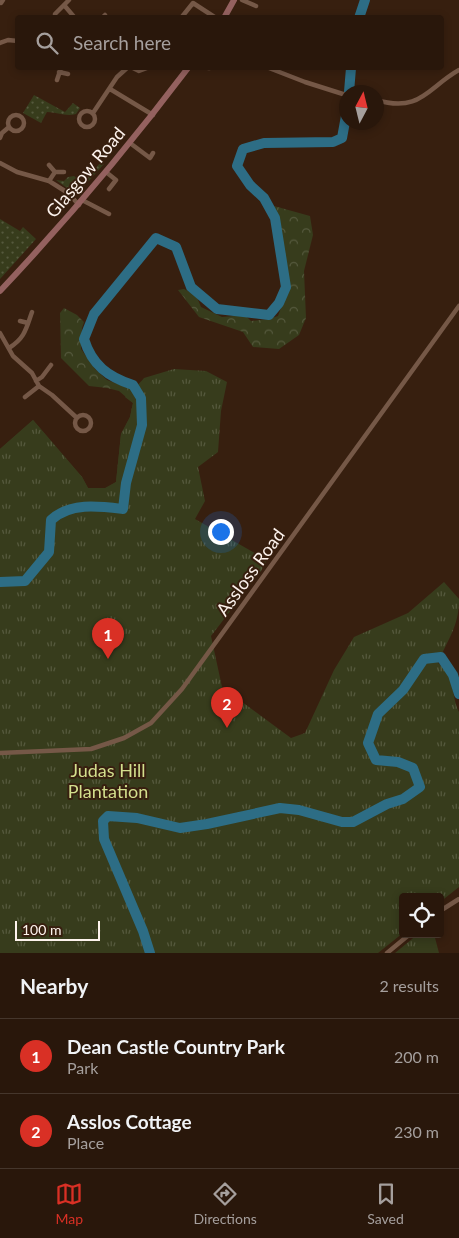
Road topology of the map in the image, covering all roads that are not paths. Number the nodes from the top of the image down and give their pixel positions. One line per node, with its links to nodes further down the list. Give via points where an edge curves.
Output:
1 (69, 0): 4 (street)
2 (234, 0): 10 (main road)
3 (242, 0): 5 (street)
4 (64, 5): 6 (street); 7 (street)
5 (256, 6)
6 (55, 15)
7 (73, 15)
8 (183, 15): 9 (street, via 193,3)
9 (211, 15)
10 (226, 15)
11 (15, 41): 12 (street)
12 (0, 43)
13 (60, 70): 18 (street); 19 (street)
14 (122, 70): 20 (street)
15 (186, 70): 24 (main road, Glasgow Road)
16 (275, 70): 21 (street)
17 (459, 70): 22 (street, via 423,97 407,103)
18 (68, 74)
19 (57, 80)
20 (110, 89): 23 (street); 24 (street)
21 (339, 93)
22 (384, 102)
23 (92, 113)
24 (153, 114): 27 (main road, Glasgow Road)
25 (9, 127): 26 (street)
26 (0, 138)
27 (130, 143): 28 (street, via 150,158); 33 (main road, Glasgow Road)
28 (153, 153)
29 (0, 163): 34 (street, via 17,172)
30 (49, 165): 31 (street)
31 (55, 172): 32 (street); 34 (street)
32 (64, 172)
33 (106, 172): 35 (street, via 116,180); 36 (main road, Glasgow Road)
34 (49, 181): 36 (street)
35 (109, 189)
36 (80, 202): 37 (street); 38 (main road, Glasgow Road)
37 (109, 214)
38 (0, 291)
39 (459, 306): 50 (street, Assloss Road, via 190,679 151,723 124,738 91,749)
40 (32, 312): 42 (street)
41 (20, 321): 42 (street)
42 (28, 323): 44 (street, via 21,339)
43 (0, 333): 44 (street)
44 (9, 348): 46 (street)
45 (52, 365): 46 (street)
46 (36, 381): 47 (street)
47 (39, 386): 48 (street); 49 (street)
48 (25, 397)
49 (77, 418)
50 (0, 753)
51 (458, 902): 52 (street)
52 (444, 909)
53 (405, 938): 54 (street)
54 (388, 953)

